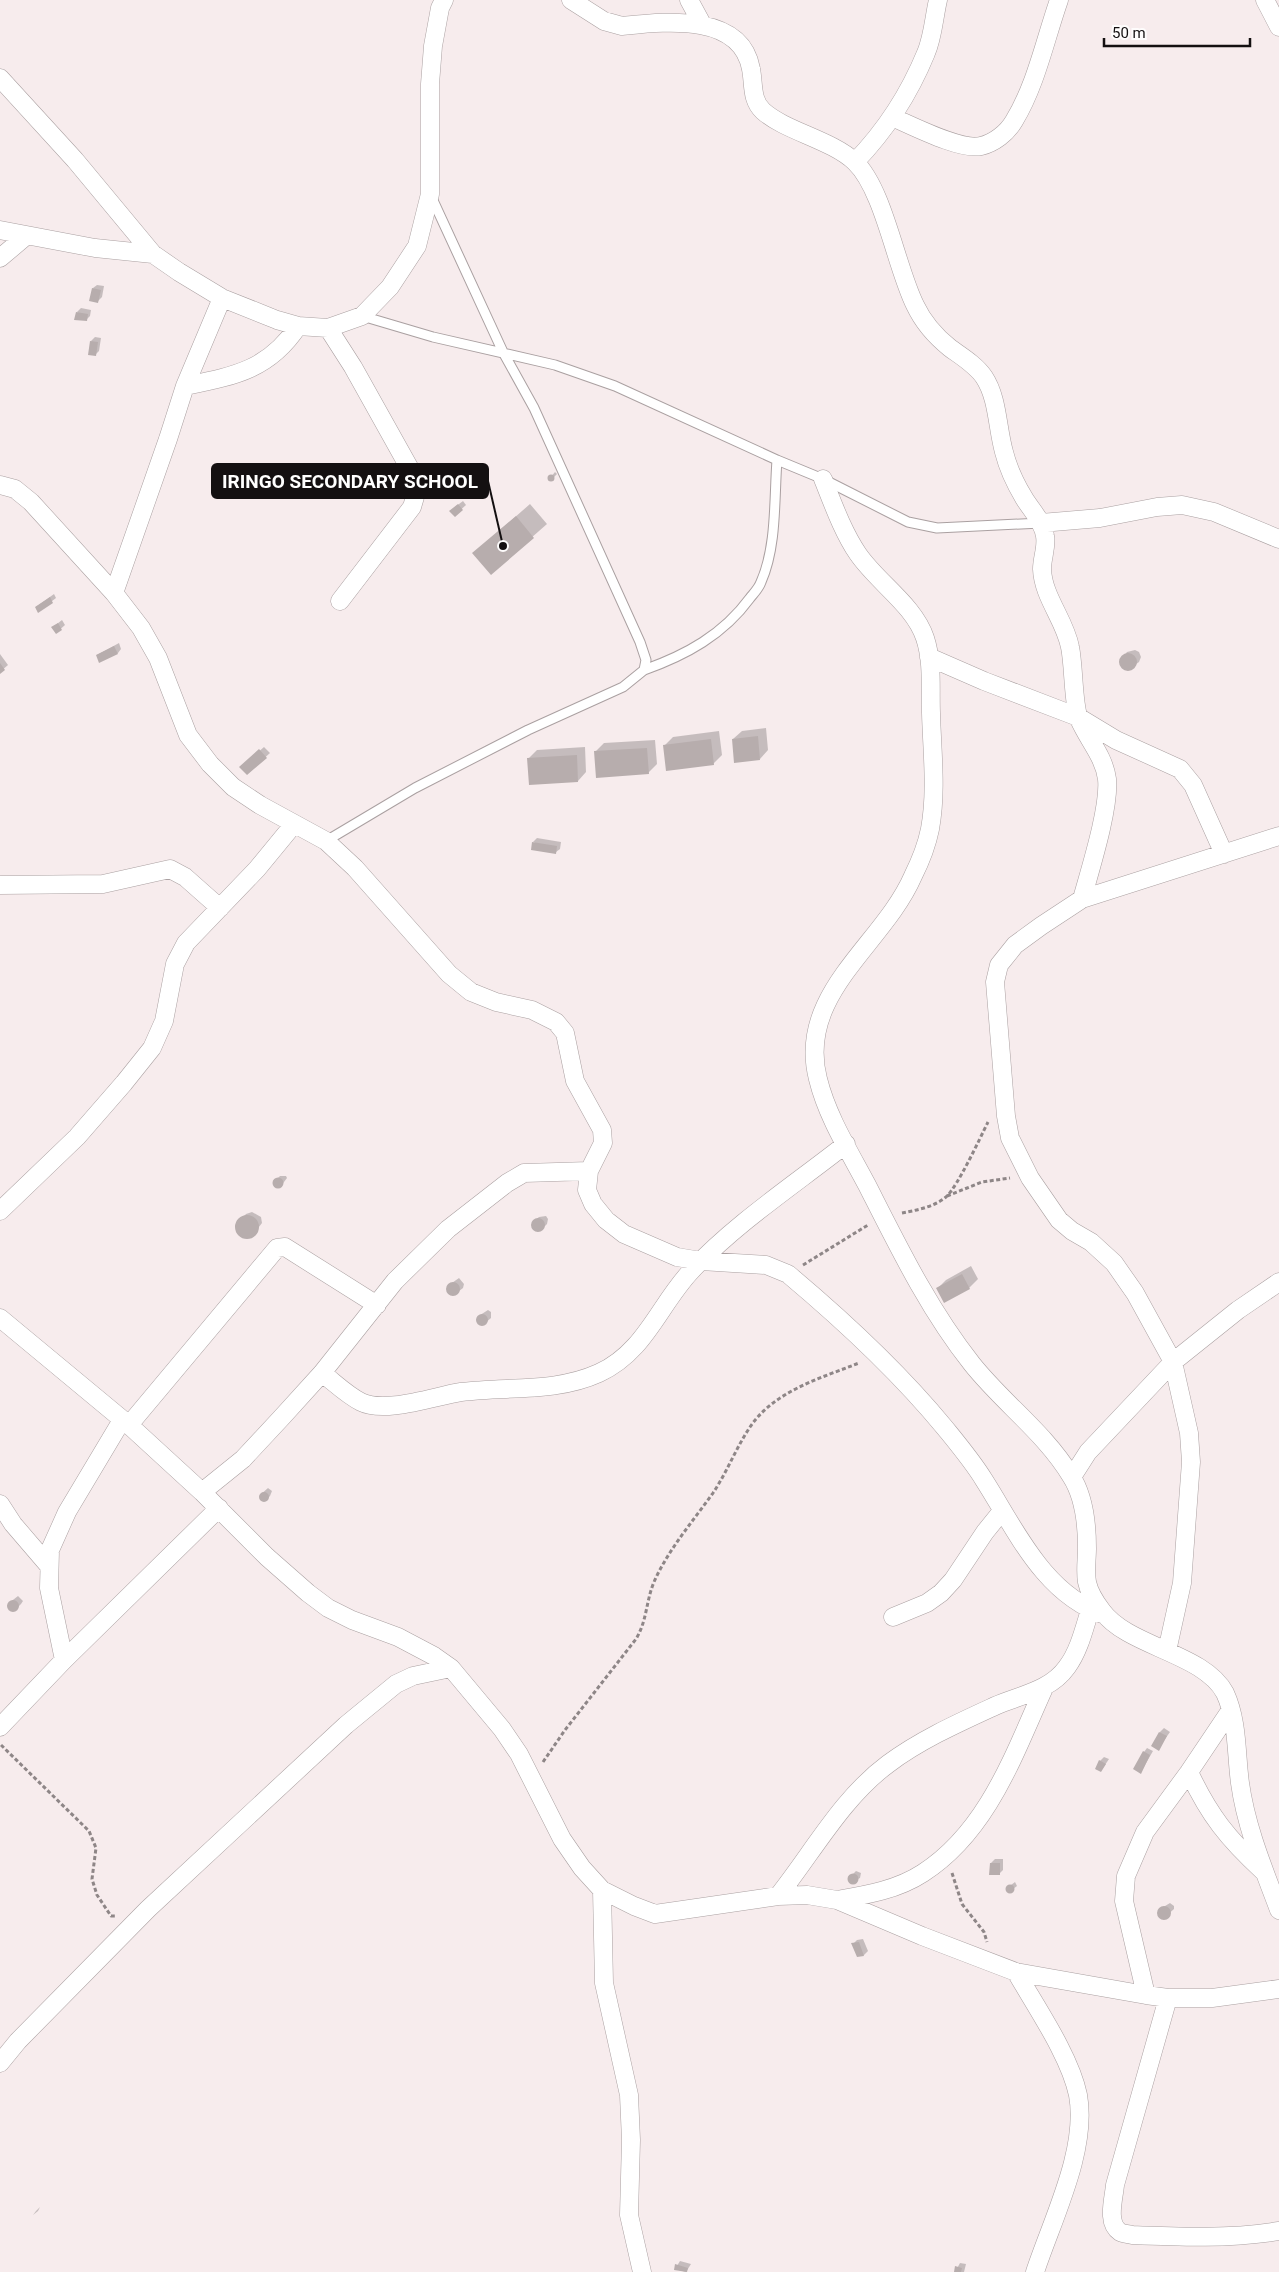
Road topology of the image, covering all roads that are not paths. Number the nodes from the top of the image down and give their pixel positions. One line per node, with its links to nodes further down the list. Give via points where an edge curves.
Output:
1 (571, 0): 7 (street, via 613,25)
2 (689, 0): 7 (street)
3 (938, 0): 10 (street, via 927,52)
4 (1059, 0): 10 (street, via 1033,79 1014,122 998,139 980,146 957,144)
5 (1265, 0): 8 (street)
6 (438, 3): 12 (street, via 430,84)
7 (702, 24): 11 (street, via 723,32 746,54 751,67 755,102 763,111)
8 (1279, 27)
9 (0, 78): 15 (street, via 76,160)
10 (892, 116): 11 (street, via 872,145)
11 (855, 162): 26 (street, via 875,191 916,307 931,330 984,376 994,398 1012,476)
12 (430, 194): 18 (street, via 417,246 390,286); 21 (lane)
13 (0, 230): 14 (street)
14 (26, 236): 15 (street); 16 (street)
15 (153, 254): 17 (street)
16 (0, 258)
17 (222, 298): 19 (street); 22 (street)
18 (362, 316): 20 (street); 21 (lane, via 432,337)
19 (298, 326): 20 (street); 22 (street, via 273,356 253,367 221,379)
20 (328, 328): 29 (street, via 381,415 410,469 417,490 412,507)
21 (503, 352): 23 (lane, via 555,365 615,386); 31 (lane, via 534,408 640,642 646,660)
22 (185, 386): 28 (street)
23 (777, 460): 24 (lane); 31 (lane, via 770,549 761,583 740,611 710,639 676,658)
24 (823, 479): 26 (lane, via 908,522 937,528); 30 (street, via 855,550 911,613 924,635)
25 (0, 485): 28 (street, via 15,489 31,502)
26 (1041, 523): 27 (street, via 1100,518 1182,505 1214,512); 32 (street, via 1046,538 1042,568 1044,584 1070,646)
27 (1279, 539)
28 (114, 594): 33 (street, via 141,628 158,658 188,735 210,764 233,787)
29 (340, 601)
30 (929, 656): 32 (street); 40 (street, via 934,781 930,832 913,877 895,911 844,973 826,1001 814,1051 818,1080)
31 (644, 670): 35 (lane, via 623,687 528,730 415,788)
32 (1078, 717): 36 (street, via 1116,740 1180,769 1193,785); 38 (street, via 1101,757 1107,781)
33 (294, 824): 35 (street); 39 (street)
34 (1279, 836): 36 (street)
35 (326, 841): 41 (street, via 356,868 449,974 471,992 496,1002 532,1010 556,1022 565,1034 575,1081 602,1130 603,1143)
36 (1224, 854): 38 (street)
37 (0, 885): 39 (street, via 103,884 170,869 185,877)
38 (1082, 899): 47 (street, via 1015,946 999,965 996,990 1010,1138 1030,1178 1058,1220 1091,1242 1114,1264 1135,1293)
39 (220, 908): 42 (street, via 186,943 174,964 164,1021 152,1048 77,1137)
40 (846, 1144): 43 (street); 50 (street, via 940,1319 973,1365 1041,1436)
41 (589, 1171): 43 (street, via 587,1190 606,1220 624,1234 655,1248 677,1257); 45 (street, via 524,1173 507,1183 418,1256)
42 (0, 1211)
43 (701, 1261): 48 (street, via 627,1354 600,1373 572,1382 529,1389 463,1392 378,1407 363,1403); 54 (street, via 766,1265 788,1274 878,1356 945,1428 983,1478)
44 (1279, 1282): 47 (street)
45 (377, 1305): 48 (street); 49 (street, via 285,1247 276,1248)
46 (0, 1318): 49 (street)
47 (1173, 1362): 50 (street, via 1088,1452); 58 (street, via 1189,1433 1191,1462 1182,1583)
48 (322, 1373): 51 (street, via 243,1459)
49 (126, 1422): 51 (street); 55 (street, via 67,1512 50,1550)
50 (1072, 1477): 56 (street, via 1084,1514 1087,1582)
51 (202, 1492): 53 (street)
52 (0, 1504): 55 (street)
53 (219, 1508): 59 (street); 60 (street, via 280,1570 328,1608 398,1637)
54 (1002, 1511): 56 (street, via 1026,1549 1055,1584 1075,1602); 57 (street, via 941,1593 927,1603)
55 (49, 1566): 59 (street, via 49,1588)
56 (1097, 1613): 58 (street); 61 (street, via 1068,1667)
57 (893, 1617)
58 (1167, 1652): 62 (street, via 1213,1678 1224,1693)
59 (64, 1660): 63 (street)
60 (451, 1668): 66 (street, via 502,1729 562,1839); 74 (street, via 413,1676 396,1684 339,1731 148,1909)
61 (1044, 1688): 67 (street, via 960,1722 888,1764 866,1782 843,1808); 68 (street, via 992,1799 945,1856 923,1873 894,1887)
62 (1230, 1711): 64 (street); 65 (street, via 1245,1806)
63 (0, 1727)
64 (1189, 1772): 65 (street, via 1203,1802 1221,1828); 72 (street, via 1145,1832 1126,1876 1124,1901)
65 (1265, 1872): 69 (street)
66 (602, 1890): 67 (street, via 655,1914); 76 (street, via 604,1983 629,2095 630,2215)
67 (778, 1896): 68 (street, via 807,1895)
68 (837, 1900): 70 (street)
69 (1279, 1910)
70 (1016, 1972): 72 (street); 77 (street, via 1067,2063 1078,2094 1081,2123 1076,2153)
71 (1279, 1988): 73 (street, via 1212,1998)
72 (1146, 1995): 73 (street)
73 (1168, 1998): 75 (street, via 1115,2185 1113,2223 1120,2232 1132,2235 1217,2237)
74 (0, 2063)
75 (1279, 2232)
76 (642, 2272)
77 (1035, 2272)

